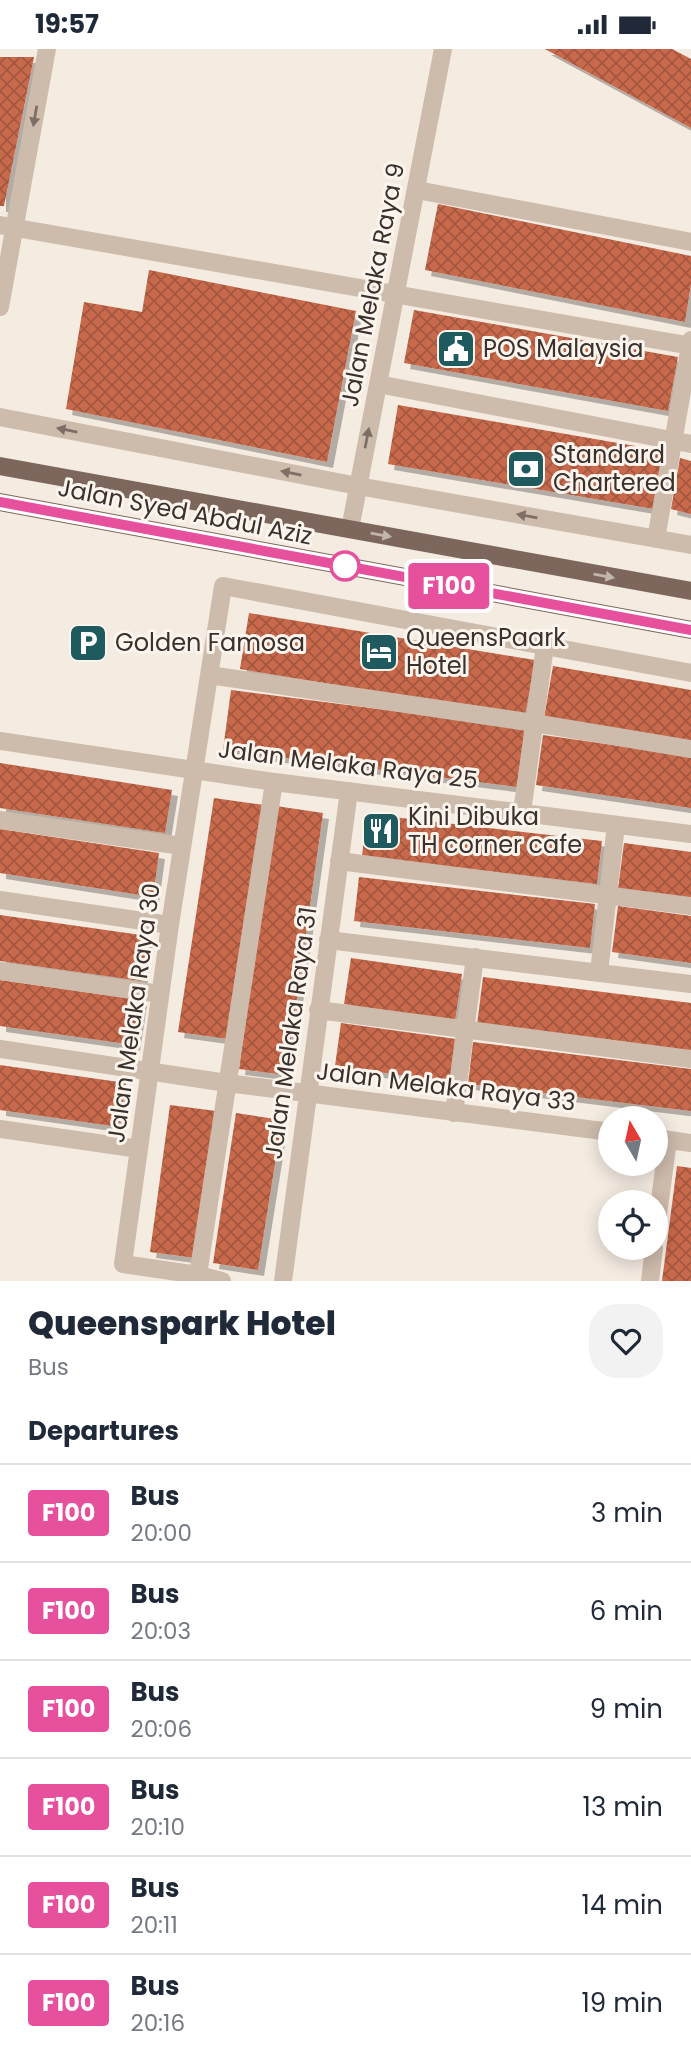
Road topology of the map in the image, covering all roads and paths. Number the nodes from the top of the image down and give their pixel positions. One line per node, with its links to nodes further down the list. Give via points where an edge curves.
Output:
1 (47, 49): 4 (street, one-way to 4)
2 (443, 49): 3 (street, Jalan Melaka Raya 9)
3 (417, 190): 5 (street); 6 (street, Jalan Melaka Raya 9)
4 (8, 226): 6 (street); 7 (street)
5 (691, 242)
6 (396, 294): 8 (street); 9 (street, Jalan Melaka Raya 9)
7 (0, 307)
8 (691, 344): 11 (street)
9 (378, 384): 11 (street); 13 (street, Jalan Melaka Raya 9, one-way to 9)
10 (0, 417): 13 (street, one-way to 10)
11 (683, 442): 16 (street)
12 (0, 466): 15 (main road, Jalan Syed Abdul Aziz)
13 (358, 486): 15 (street, Jalan Melaka Raya 9); 16 (street, one-way to 13)
14 (0, 502): 19 (main road, Jalan Syed Abdul Aziz)
15 (350, 530): 18 (main road, Jalan Syed Abdul Aziz, one-way to 18)
16 (656, 539): 17 (street)
17 (691, 545)
18 (691, 591)
19 (691, 630)
20 (545, 646): 21 (street); 22 (street, Jalan Melaka Raya 30, via 223,586); 23 (street)
21 (691, 673)
22 (209, 675): 23 (street); 26 (street, Jalan Melaka Raya 30)
23 (534, 723): 25 (street); 29 (street)
24 (0, 741): 26 (street, Jalan Melaka Raya 25)
25 (691, 749)
26 (194, 770): 27 (street, Jalan Melaka Raya 25); 33 (street, Jalan Melaka Raya 30)
27 (275, 782): 28 (street, Jalan Melaka Raya 25); 50 (street)
28 (349, 791): 29 (street, Jalan Melaka Raya 25); 34 (street, Jalan Melaka Raya 31)
29 (522, 812): 31 (street, Jalan Melaka Raya 25)
30 (0, 820): 33 (street)
31 (616, 825): 32 (street, Jalan Melaka Raya 25); 35 (street)
32 (691, 834)
33 (182, 846): 38 (street, Jalan Melaka Raya 30)
34 (339, 861): 35 (street); 39 (street, Jalan Melaka Raya 31)
35 (609, 895): 37 (street); 42 (street)
36 (0, 900): 38 (street)
37 (691, 907)
38 (170, 925): 44 (street, Jalan Melaka Raya 30)
39 (328, 940): 40 (street); 45 (street, Jalan Melaka Raya 31)
40 (475, 957): 42 (street); 46 (street)
41 (0, 971): 44 (street)
42 (599, 972): 43 (street)
43 (691, 984)
44 (160, 995): 49 (street, Jalan Melaka Raya 30)
45 (318, 1010): 46 (street); 51 (street, Jalan Melaka Raya 31)
46 (467, 1029): 48 (street); 52 (street)
47 (0, 1049): 49 (street, Jalan Melaka Raya 33)
48 (691, 1059)
49 (150, 1072): 50 (street, Jalan Melaka Raya 33); 57 (street, Jalan Melaka Raya 30)
50 (227, 1083): 51 (street, Jalan Melaka Raya 33); 59 (street)
51 (307, 1094): 52 (street, Jalan Melaka Raya 33); 61 (street, Jalan Melaka Raya 31)
52 (454, 1113): 54 (street, Jalan Melaka Raya 33)
53 (0, 1129): 57 (street)
54 (598, 1130)
55 (668, 1140): 56 (street)
56 (691, 1143)
57 (139, 1149): 59 (street, Jalan Melaka Raya 30, via 123,1264)
58 (653, 1260): 62 (street)
59 (198, 1275): 60 (street)
60 (222, 1281)
61 (283, 1281)
62 (650, 1281)

